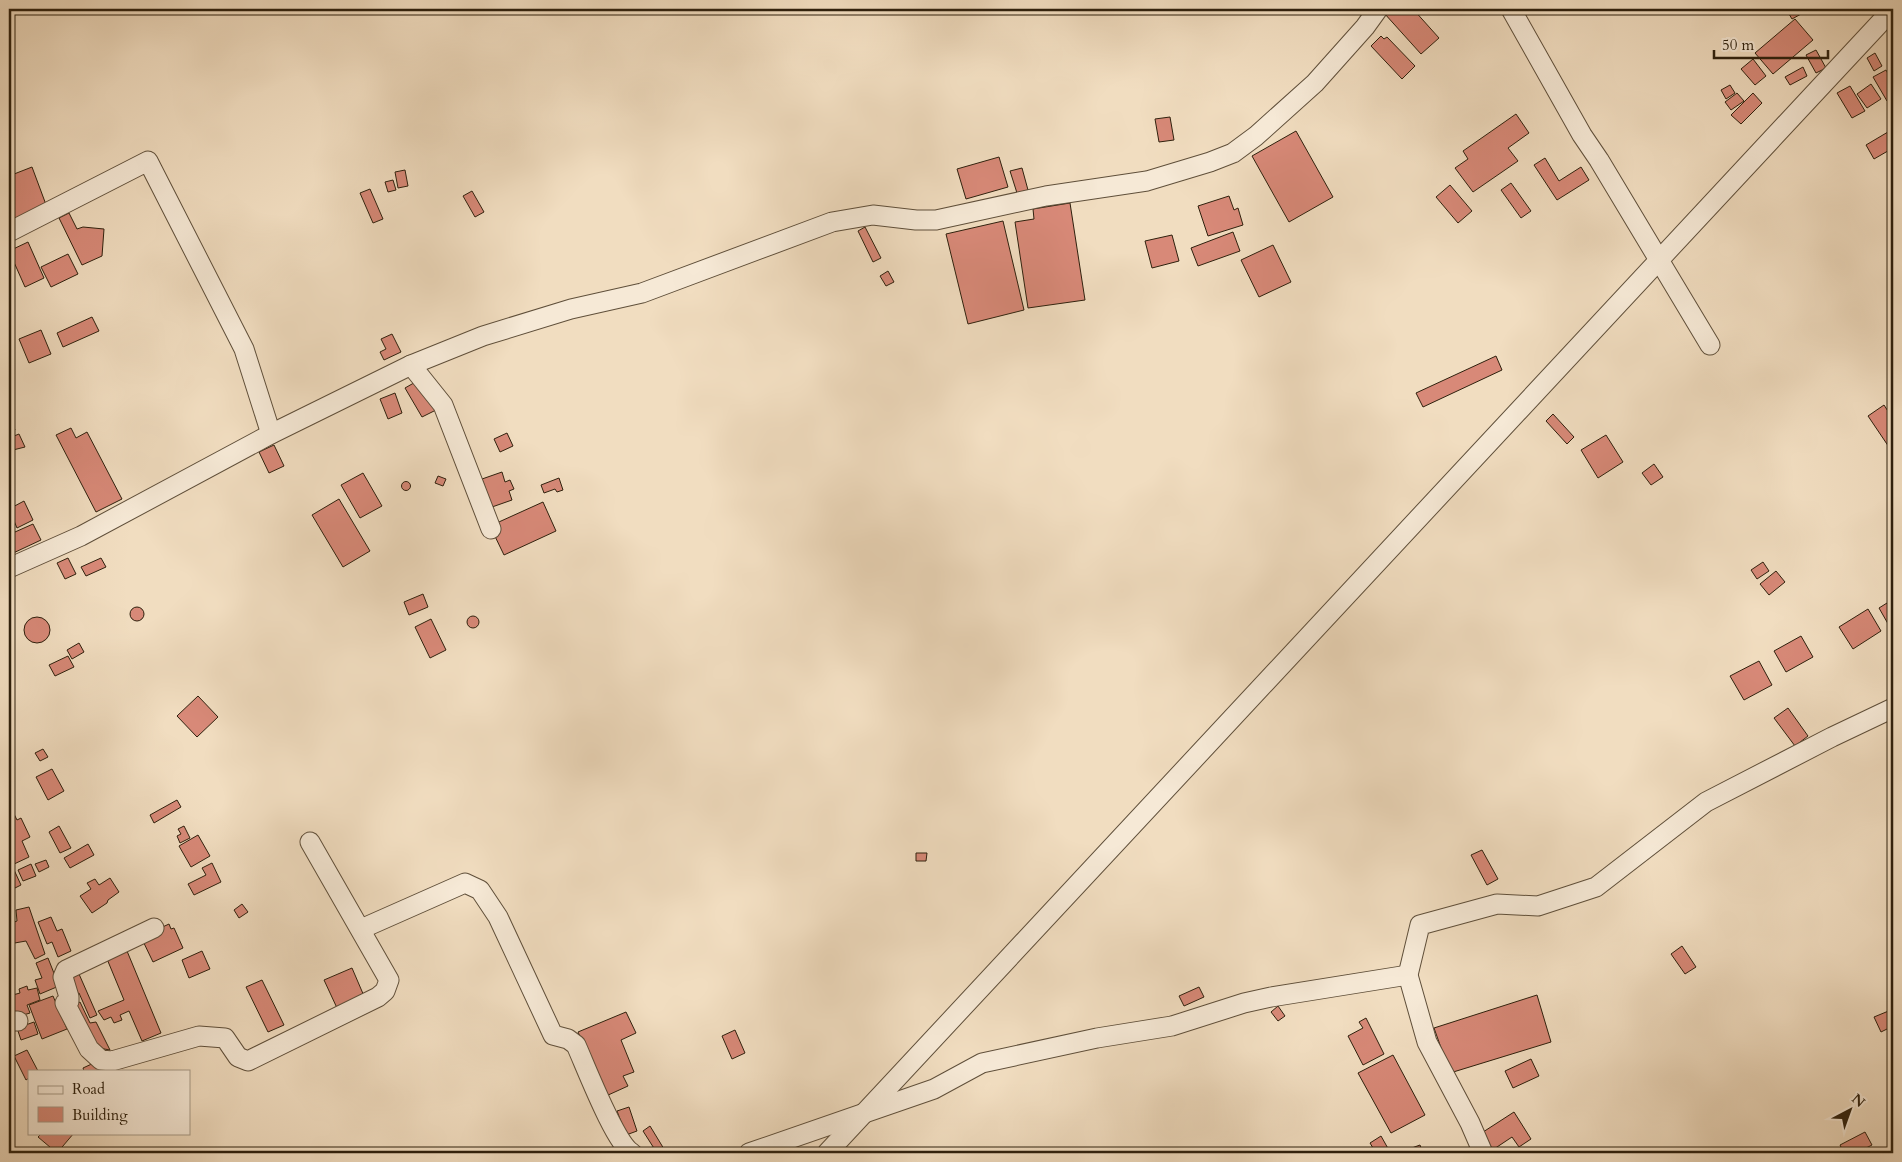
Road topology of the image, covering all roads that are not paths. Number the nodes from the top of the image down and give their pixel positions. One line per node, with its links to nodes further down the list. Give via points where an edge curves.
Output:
1 (1378, 9): 8 (street, via 1315,83 1256,136 1233,153 1210,162 1147,181 1046,196 936,220 873,215 832,222 642,292 482,336)
2 (1511, 9): 6 (street, via 1582,135)
3 (1893, 9): 6 (street)
4 (1893, 21): 6 (street)
5 (9, 232): 9 (street, via 148,161 244,349)
6 (1662, 265): 7 (street); 17 (street)
7 (1710, 345)
8 (411, 365): 9 (street); 10 (street, via 443,405)
9 (271, 434): 11 (street, via 81,536)
10 (490, 529)
11 (9, 568)
12 (1893, 708): 16 (street, via 1706,802 1596,887 1538,906 1497,904 1420,925)
13 (310, 842): 15 (street)
14 (154, 928): 15 (street, via 66,970 63,977 69,997 65,1003 89,1049 101,1060 112,1061 198,1036 225,1038 238,1058 248,1061 378,997 385,991 389,980)
15 (361, 929): 18 (street, via 465,883 480,890 498,917 553,1036 568,1039 576,1045 617,1135)
16 (1408, 975): 17 (street, via 1262,999 1172,1026 1096,1038 982,1063 934,1089); 21 (street, via 1427,1042)
17 (864, 1113): 19 (street); 20 (street)
18 (632, 1153)
19 (749, 1153)
20 (827, 1153)
21 (1483, 1153)

